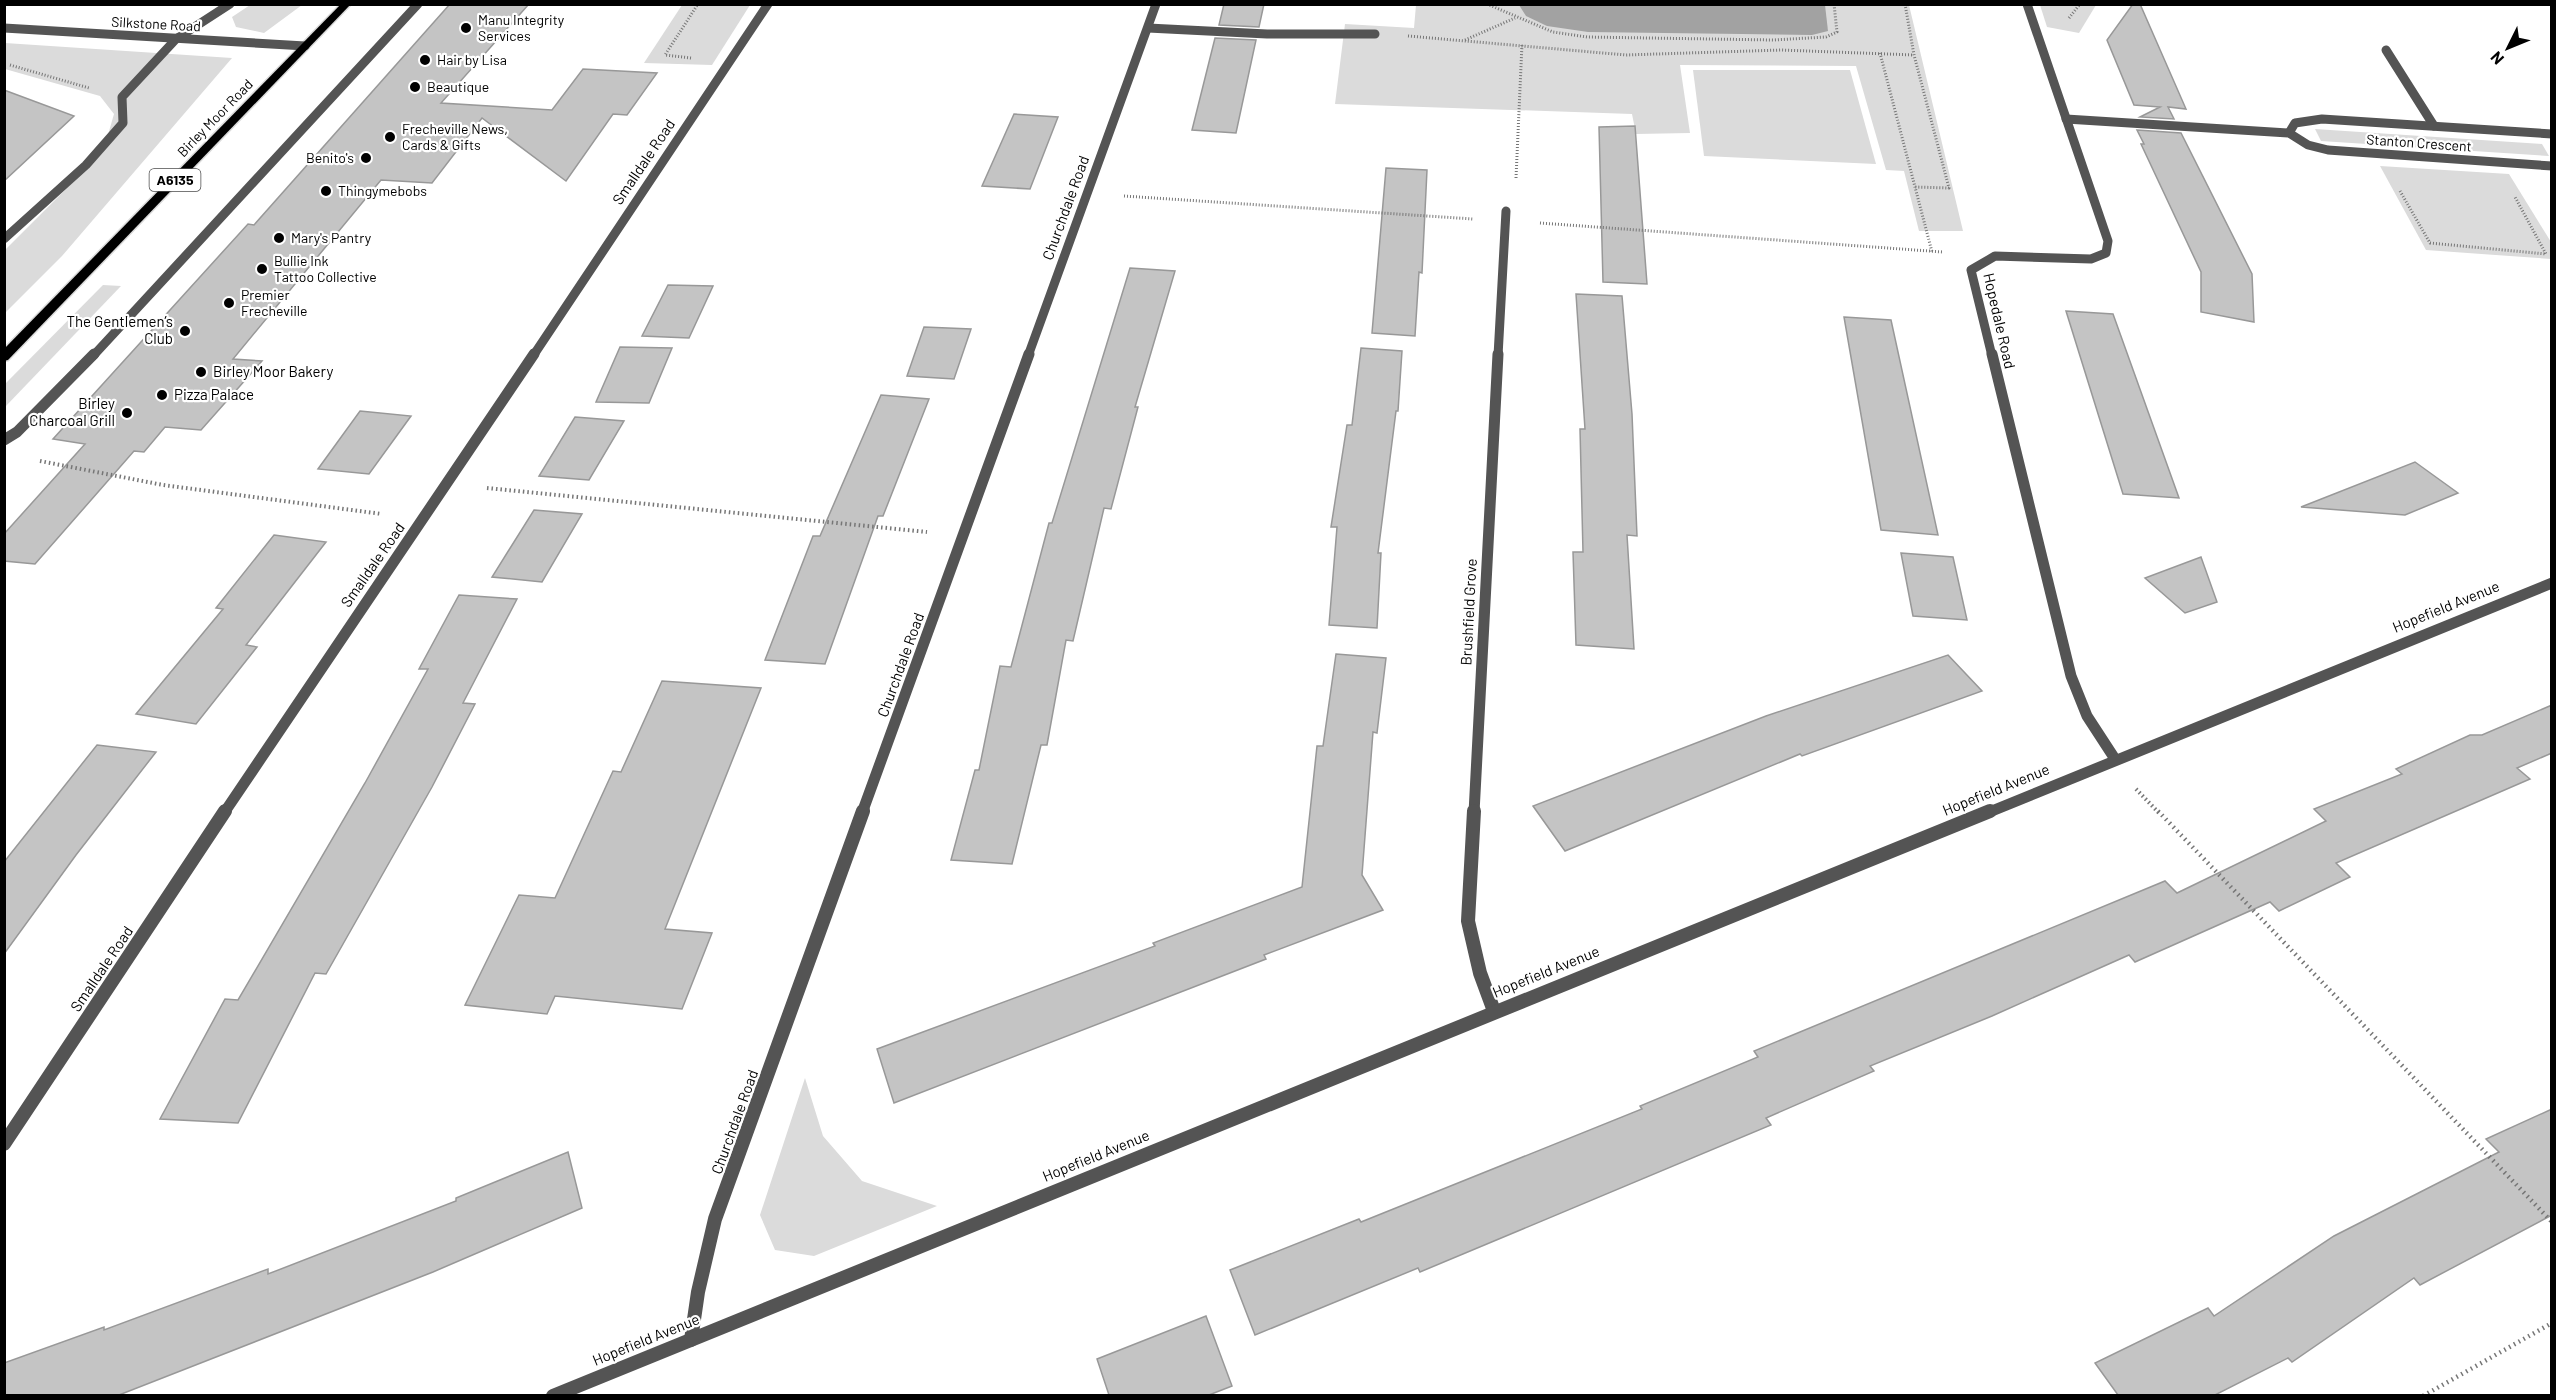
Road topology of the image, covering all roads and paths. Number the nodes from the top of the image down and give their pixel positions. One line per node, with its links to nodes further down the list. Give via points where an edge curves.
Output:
1 (230, 4): 15 (street)
2 (347, 4): 19 (main road, Birley Moor Road / A6135)
3 (418, 4): 39 (street, via 89,360)
4 (698, 4): 24 (path, via 665,55)
5 (768, 4): 24 (street, Smalldale Road)
6 (1156, 4): 13 (street, Churchdale Road)
7 (1487, 4): 11 (path)
8 (1834, 4): 16 (path, via 1837,32 1820,38)
9 (1905, 4): 23 (path)
10 (2027, 4): 27 (street, Hopedale Road)
11 (1515, 18): 16 (path, via 1553,32 1587,37); 17 (path)
12 (4, 28): 15 (street, Silkstone Road)
13 (1148, 28): 14 (street); 43 (street, Churchdale Road)
14 (1375, 34): 17 (path)
15 (176, 39): 19 (street, Silkstone Road); 26 (street)
16 (1773, 40): 20 (path)
17 (1465, 41): 18 (path)
18 (1522, 44): 20 (path, via 1626,55); 35 (path, via 1515,190)
19 (305, 46): 38 (main road, Birley Moor Road / A6135)
20 (1781, 50): 22 (path)
21 (2386, 50): 28 (street, Stanton Crescent)
22 (1880, 53): 23 (path); 34 (path)
23 (1914, 55): 34 (path, via 1948,189)
24 (728, 63): 41 (street, Smalldale Road)
25 (4, 64): 26 (path)
26 (122, 97): 36 (street, via 123,123 87,165)
27 (2066, 119): 29 (street, Stanton Crescent); 45 (street, Hopedale Road, via 2108,241 2106,253 2091,259 1995,256 1971,270 2071,676 2087,716)
28 (2434, 126): 29 (street, Stanton Crescent, via 2322,120 2295,123); 30 (street, Stanton Crescent)
29 (2289, 133): 31 (street, Stanton Crescent, via 2308,145 2328,150)
30 (2552, 134)
31 (2379, 154): 32 (street, Stanton Crescent); 32 (path, via 2430,243 2546,254)
32 (2495, 162): 33 (street, Stanton Crescent)
33 (2552, 166)
34 (1916, 187): 37 (path)
35 (1506, 211): 46 (street, Brushfield Grove, via 1468,921)
36 (4, 239)
37 (1932, 252)
38 (4, 357)
39 (4, 440)
40 (31, 458): 42 (path, via 163,485)
41 (447, 485): 42 (street, Smalldale Road); 43 (path)
42 (423, 520): 47 (street, Smalldale Road)
43 (964, 535): 50 (street, Churchdale Road, via 715,1219)
44 (2552, 582): 45 (street, Hopefield Avenue)
45 (2115, 759): 46 (street, Hopefield Avenue); 48 (path, via 2148,805)
46 (1494, 1011): 50 (street, Hopefield Avenue)
47 (4, 1144)
48 (2552, 1222)
49 (2552, 1323): 52 (path)
50 (691, 1340): 51 (street, Hopefield Avenue)
51 (553, 1395)
52 (2423, 1395)

